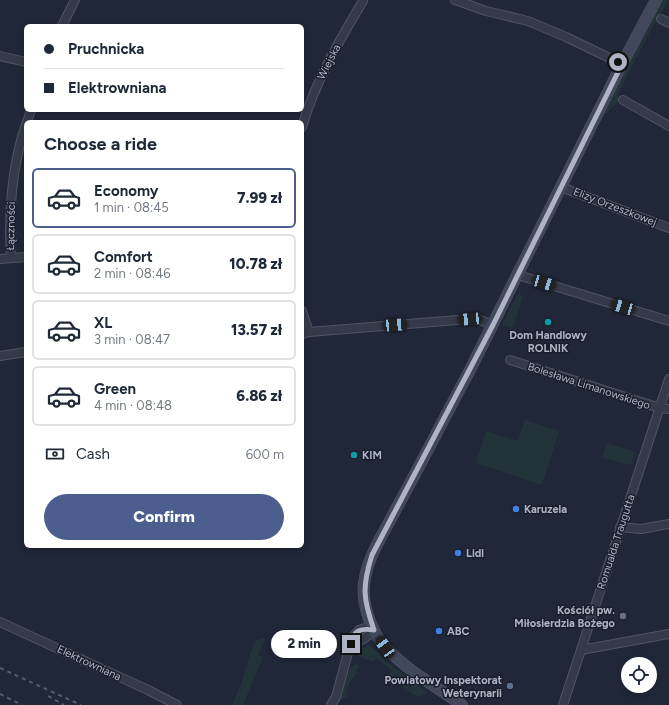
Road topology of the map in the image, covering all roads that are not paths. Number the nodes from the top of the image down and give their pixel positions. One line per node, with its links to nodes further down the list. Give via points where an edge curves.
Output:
1 (75, 0): 7 (street)
2 (455, 0): 10 (street, via 486,11 528,21 566,36)
3 (656, 0): 10 (main road)
4 (363, 1): 12 (street, Wiejska, via 321,76)
5 (661, 19): 6 (street)
6 (669, 23)
7 (63, 24)
8 (0, 56): 9 (street)
9 (24, 62)
10 (622, 64): 15 (main road)
11 (623, 100): 13 (street)
12 (304, 122)
13 (669, 126)
14 (24, 130): 18 (street, Łączności, via 11,193)
15 (561, 187): 16 (street, Elizy Orzeszkowej); 20 (main road)
16 (669, 228)
17 (24, 257): 18 (street)
18 (10, 258): 19 (street)
19 (0, 259)
20 (518, 275): 21 (street); 22 (main road)
21 (669, 321)
22 (493, 325): 23 (street, via 470,319); 33 (main road, via 372,555 364,585 365,605)
23 (305, 333)
24 (24, 352): 25 (street)
25 (0, 356)
26 (510, 360): 28 (street, Bolesława Limanowskiego)
27 (669, 379): 28 (street, Romualda Traugutta)
28 (660, 408): 29 (street, Bolesława Limanowskiego); 31 (street, Romualda Traugutta)
29 (669, 409)
30 (669, 524): 31 (street, via 641,529)
31 (620, 527): 35 (street, Romualda Traugutta)
32 (0, 622): 36 (street, Elektrowniana)
33 (374, 630): 37 (street, via 359,630 352,638 336,697); 38 (main road, via 393,656)
34 (669, 634): 35 (street)
35 (581, 650): 39 (street, Romualda Traugutta)
36 (177, 705)
37 (331, 705)
38 (462, 705)
39 (563, 705)

